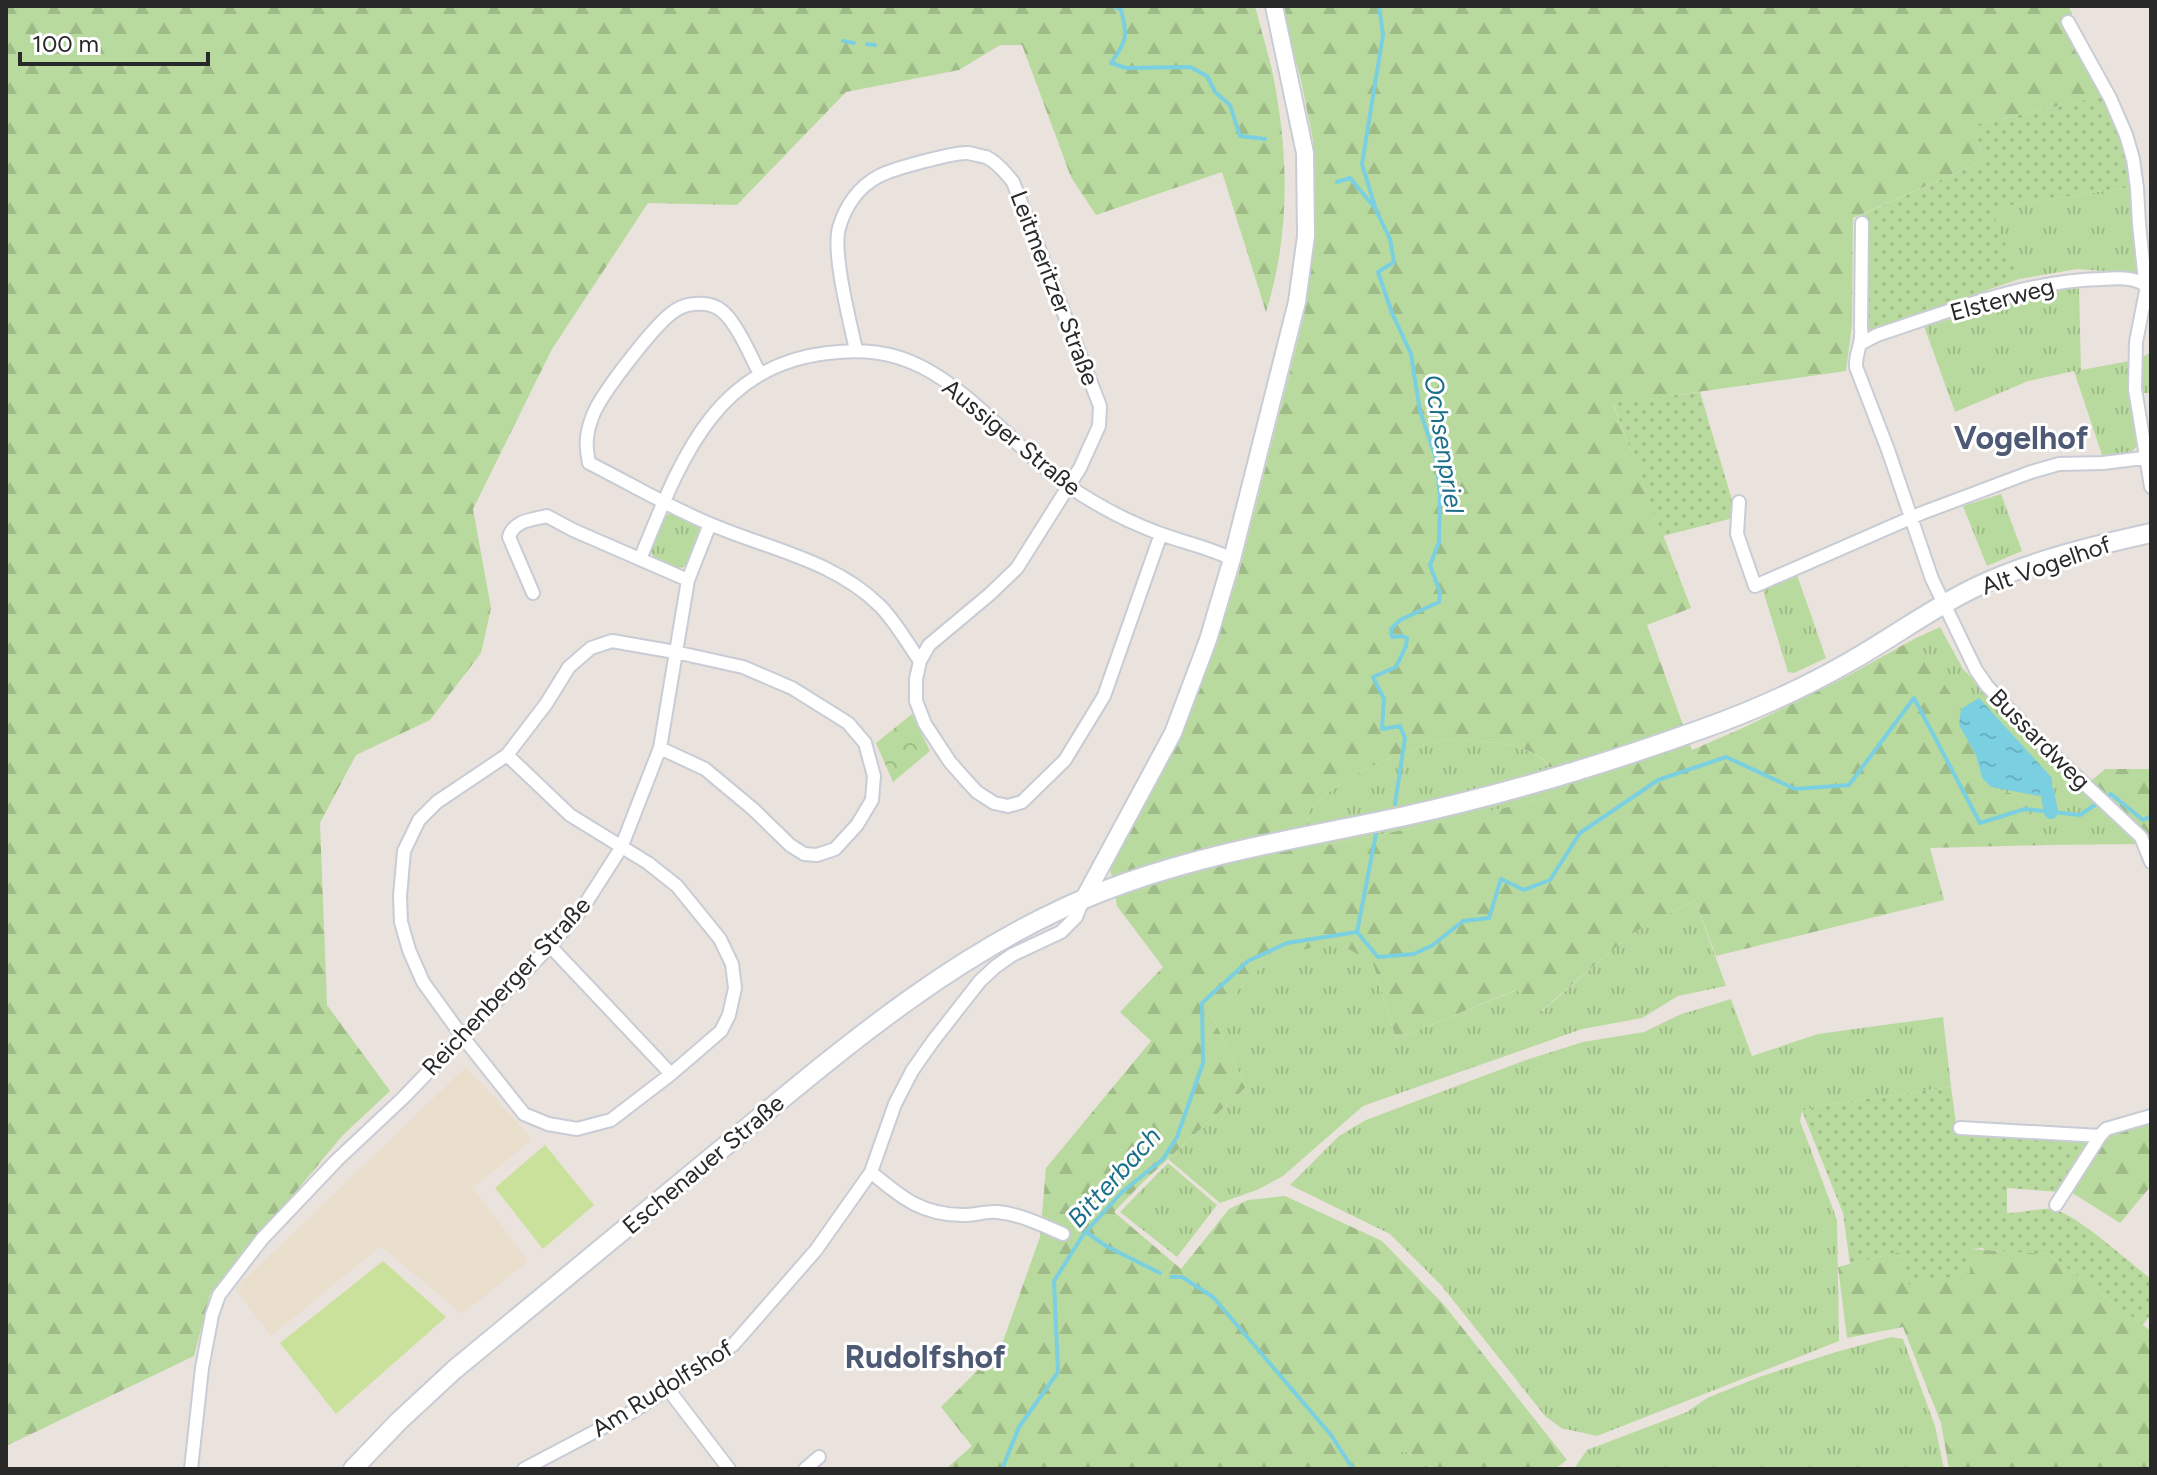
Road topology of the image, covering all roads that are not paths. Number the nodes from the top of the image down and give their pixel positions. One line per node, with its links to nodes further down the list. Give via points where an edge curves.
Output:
1 (1274, 6): 20 (street, via 1304,141 1306,236 1297,302)
2 (2068, 22): 4 (street, via 2126,135 2137,188)
3 (1862, 223): 6 (street)
4 (2144, 284): 5 (street); 6 (street, Elsterweg, via 2125,278 2026,288)
5 (2136, 342): 7 (street); 10 (street, via 2135,389)
6 (1862, 343): 15 (street, via 1856,367)
7 (2151, 345)
8 (856, 350): 9 (street, Aussiger Straße, via 804,356); 11 (street, Aussiger Straße, via 884,353 922,367 961,393); 11 (street, Leitmeritzer Straße, via 837,233 845,208 879,176 953,155 987,158 1001,167 1013,182 1100,406 1099,426)
9 (760, 374): 13 (street, Aussiger Straße, via 719,406 700,430); 13 (street, via 722,310 689,305 662,322 609,386 585,443 589,463)
10 (2149, 457): 12 (street); 15 (street, via 2059,464)
11 (1069, 487): 18 (street, Aussiger Straße); 25 (street, via 1017,568 929,645)
12 (2151, 487)
13 (664, 501): 16 (street); 19 (street, Aussiger Straße)
14 (1739, 502): 15 (street, via 1737,534 1755,586)
15 (1911, 519): 23 (street)
16 (710, 524): 21 (street, Reichenberger Straße); 25 (street, via 834,572 886,612)
17 (2151, 533): 23 (main road, Alt Vogelhof, via 1987,579)
18 (1161, 534): 20 (street, Aussiger Straße); 25 (street, via 1104,696 1065,760 1022,802 994,803 950,762 916,701)
19 (640, 559): 21 (street); 22 (street, via 547,516 517,524 509,537)
20 (1232, 559): 30 (street, via 1173,733)
21 (688, 580): 24 (street, Reichenberger Straße)
22 (533, 593)
23 (1943, 604): 29 (street, Bussardweg, via 1987,686 2141,837); 30 (main road, Eschenauer Straße, via 1797,689 1684,735 1532,785 1265,844 1148,875)
24 (675, 652): 26 (street, Reichenberger Straße); 26 (street, via 743,667 792,688 848,723 871,760 872,800 835,849 804,854 705,769); 27 (street, via 612,641 591,648 569,667)
25 (920, 661)
26 (660, 748): 28 (street, Reichenberger Straße)
27 (507, 755): 28 (street, via 570,815); 32 (street, via 437,802 419,820 404,851 401,922 409,950 423,982)
28 (621, 848): 31 (street, Reichenberger Straße, via 582,909); 33 (street, via 677,886 720,939 732,964 735,988 721,1031)
29 (2151, 862)
30 (1083, 900): 37 (street, Am Rudolfshof, via 1061,932 1012,955 980,981 933,1041 895,1104); 43 (main road, Eschenauer Straße, via 962,963 805,1079 454,1370)
31 (550, 946): 32 (street, Reichenberger Straße); 33 (street)
32 (462, 1036): 33 (street, via 524,1114 548,1124 577,1129 611,1120); 42 (street, Reichenberger Straße, via 272,1227 219,1295 202,1368)
33 (671, 1074)
34 (2151, 1116): 36 (street, via 2106,1129)
35 (1960, 1128): 36 (street)
36 (2100, 1136): 38 (street)
37 (871, 1172): 39 (street, via 915,1206 941,1213 1017,1215); 40 (street, Am Rudolfshof, via 816,1250 733,1345)
38 (2056, 1205)
39 (1063, 1234)
40 (668, 1389): 44 (street, Am Rudolfshof); 45 (street)
41 (819, 1457): 46 (street)
42 (191, 1469)
43 (353, 1469)
44 (524, 1469)
45 (729, 1469)
46 (805, 1469)

